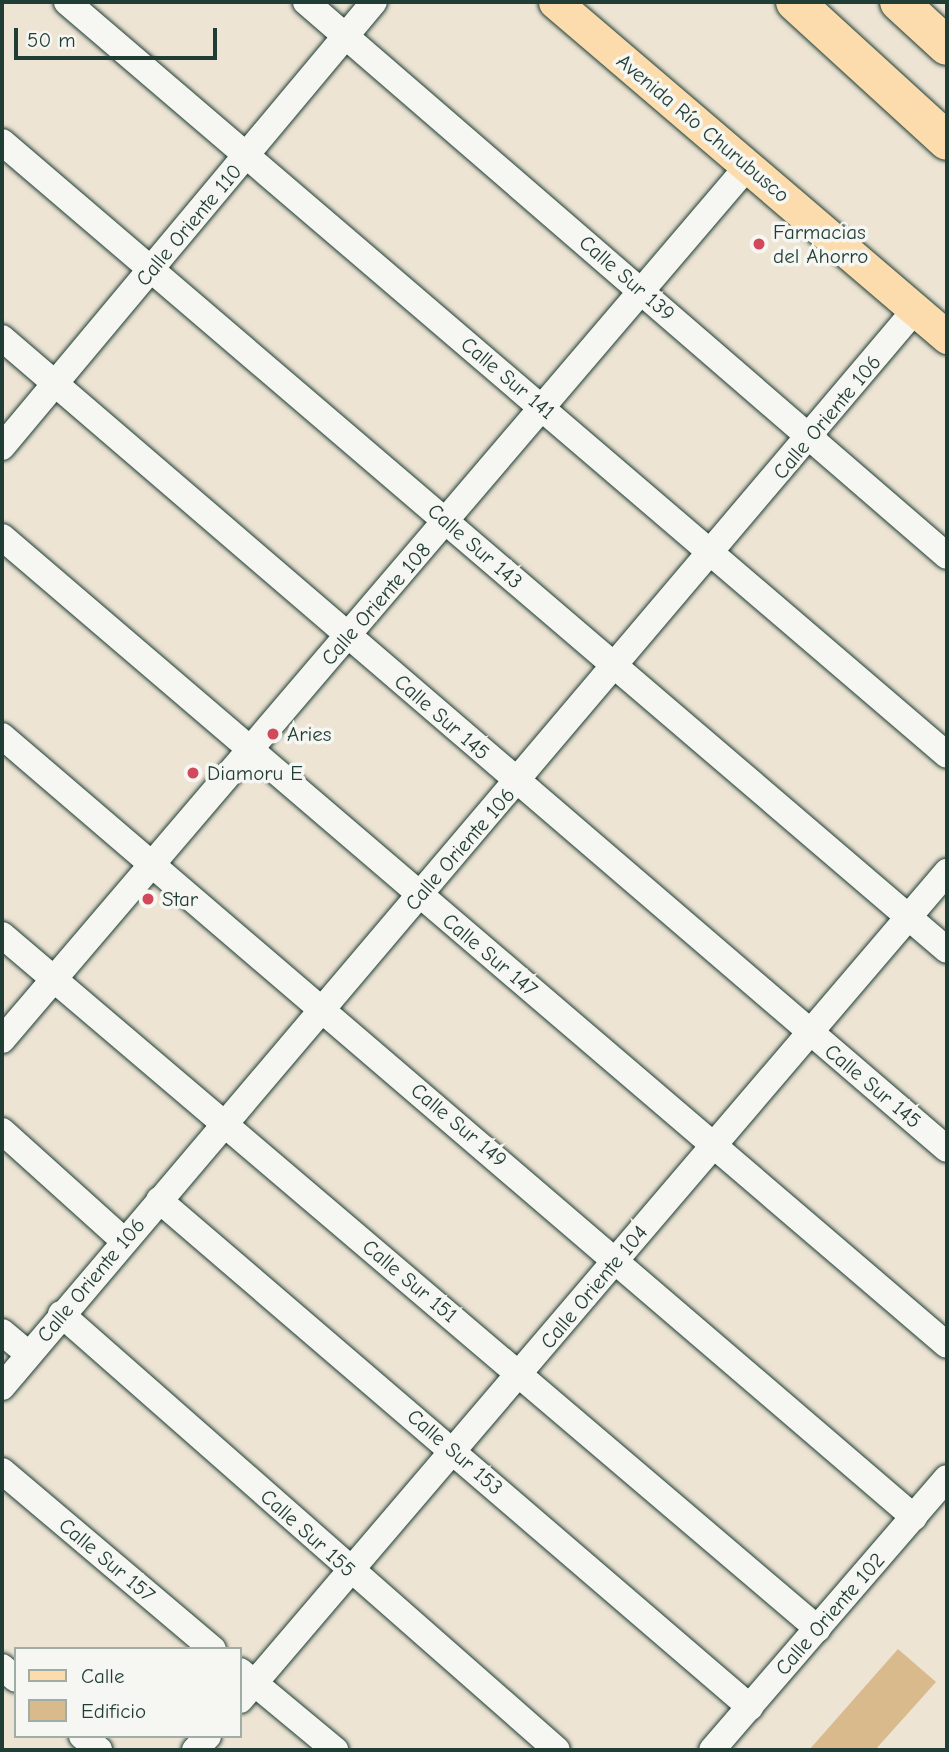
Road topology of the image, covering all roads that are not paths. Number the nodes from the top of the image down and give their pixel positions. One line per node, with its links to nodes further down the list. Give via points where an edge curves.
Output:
1 (67, 2): 11 (street, Calle Sur 141)
2 (306, 2): 7 (street, Calle Sur 139)
3 (374, 2): 7 (street, Calle Oriente 110)
4 (555, 2): 12 (main road, Avenida Río Churubusco)
5 (795, 2): 9 (highway)
6 (899, 2): 8 (highway)
7 (346, 36): 11 (street, Calle Oriente 110); 14 (street, Calle Sur 139)
8 (947, 46)
9 (947, 141)
10 (2, 142): 13 (street, Calle Sur 143)
11 (247, 155): 13 (street, Calle Oriente 110); 19 (street, Calle Sur 141)
12 (748, 166): 14 (street, Calle Oriente 108); 15 (main road, Avenida Río Churubusco)
13 (152, 269): 18 (street, Calle Oriente 110); 22 (street, Calle Sur 143)
14 (644, 292): 19 (street, Calle Oriente 108); 20 (street, Calle Sur 139)
15 (915, 310): 16 (main road, Avenida Río Churubusco); 20 (street, Calle Oriente 106)
16 (947, 337)
17 (2, 338): 18 (street, Calle Sur 145)
18 (55, 384): 21 (street, Calle Oriente 110); 26 (street, Calle Sur 145)
19 (544, 408): 22 (street, Calle Oriente 108); 24 (street, Calle Sur 141)
20 (810, 438): 24 (street, Calle Oriente 106); 25 (street, Calle Sur 139)
21 (2, 447)
22 (447, 521): 26 (street, Calle Oriente 108); 27 (street, Calle Sur 143)
23 (2, 537): 29 (street, Calle Sur 147)
24 (714, 554): 27 (street, Calle Oriente 106); 30 (street, Calle Sur 141)
25 (947, 556)
26 (349, 635): 29 (street, Calle Oriente 108); 31 (street, Calle Sur 145)
27 (616, 669): 31 (street, Calle Oriente 106); 35 (street, Calle Sur 143)
28 (2, 736): 32 (street, Calle Sur 149)
29 (250, 753): 32 (street, Calle Oriente 108); 34 (street, Calle Sur 147)
30 (947, 755)
31 (517, 783): 34 (street, Calle Oriente 106); 40 (street, Calle Sur 145)
32 (153, 863): 38 (street, Calle Oriente 108); 39 (street, Calle Sur 149)
33 (947, 872): 35 (street, Calle Oriente 104)
34 (421, 895): 39 (street, Calle Oriente 106); 44 (street, Calle Sur 147)
35 (908, 917): 37 (street, Calle Sur 143); 40 (street, Calle Oriente 104)
36 (2, 935): 38 (street, Calle Sur 151)
37 (947, 950)
38 (54, 980): 41 (street, Calle Oriente 108); 42 (street, Calle Sur 151)
39 (324, 1010): 42 (street, Calle Oriente 106); 48 (street, Calle Sur 149)
40 (809, 1032): 44 (street, Calle Oriente 104); 45 (street, Calle Sur 145)
41 (2, 1040)
42 (224, 1125): 46 (street, Calle Oriente 106); 53 (street, Calle Sur 151)
43 (2, 1131): 47 (street)
44 (714, 1144): 48 (street, Calle Oriente 104); 51 (street, Calle Sur 147)
45 (947, 1149)
46 (159, 1200): 47 (street, Calle Oriente 106); 55 (street, Calle Sur 153)
47 (124, 1241): 49 (street, Calle Oriente 106)
48 (617, 1260): 53 (street, Calle Oriente 104); 58 (street, Calle Sur 149)
49 (61, 1314): 52 (street, Calle Oriente 106); 59 (street, Calle Sur 155)
50 (2, 1332): 52 (street)
51 (947, 1345)
52 (29, 1355): 54 (street, Calle Oriente 106)
53 (521, 1374): 55 (street, Calle Oriente 104); 60 (street, Calle Sur 151)
54 (2, 1387)
55 (453, 1450): 59 (street, Calle Oriente 104); 63 (street, Calle Sur 153)
56 (2, 1471): 61 (street, Calle Sur 157)
57 (947, 1478): 58 (street, Calle Oriente 102)
58 (914, 1517): 60 (street, Calle Oriente 102)
59 (350, 1571): 62 (street, Calle Oriente 104); 67 (street, Calle Sur 155)
60 (818, 1629): 63 (street, Calle Oriente 102)
61 (211, 1647)
62 (245, 1685): 66 (street)
63 (750, 1707): 68 (street, Calle Oriente 102)
64 (84, 1738): 65 (street)
65 (99, 1750)
66 (335, 1750)
67 (557, 1750)
68 (712, 1750)

